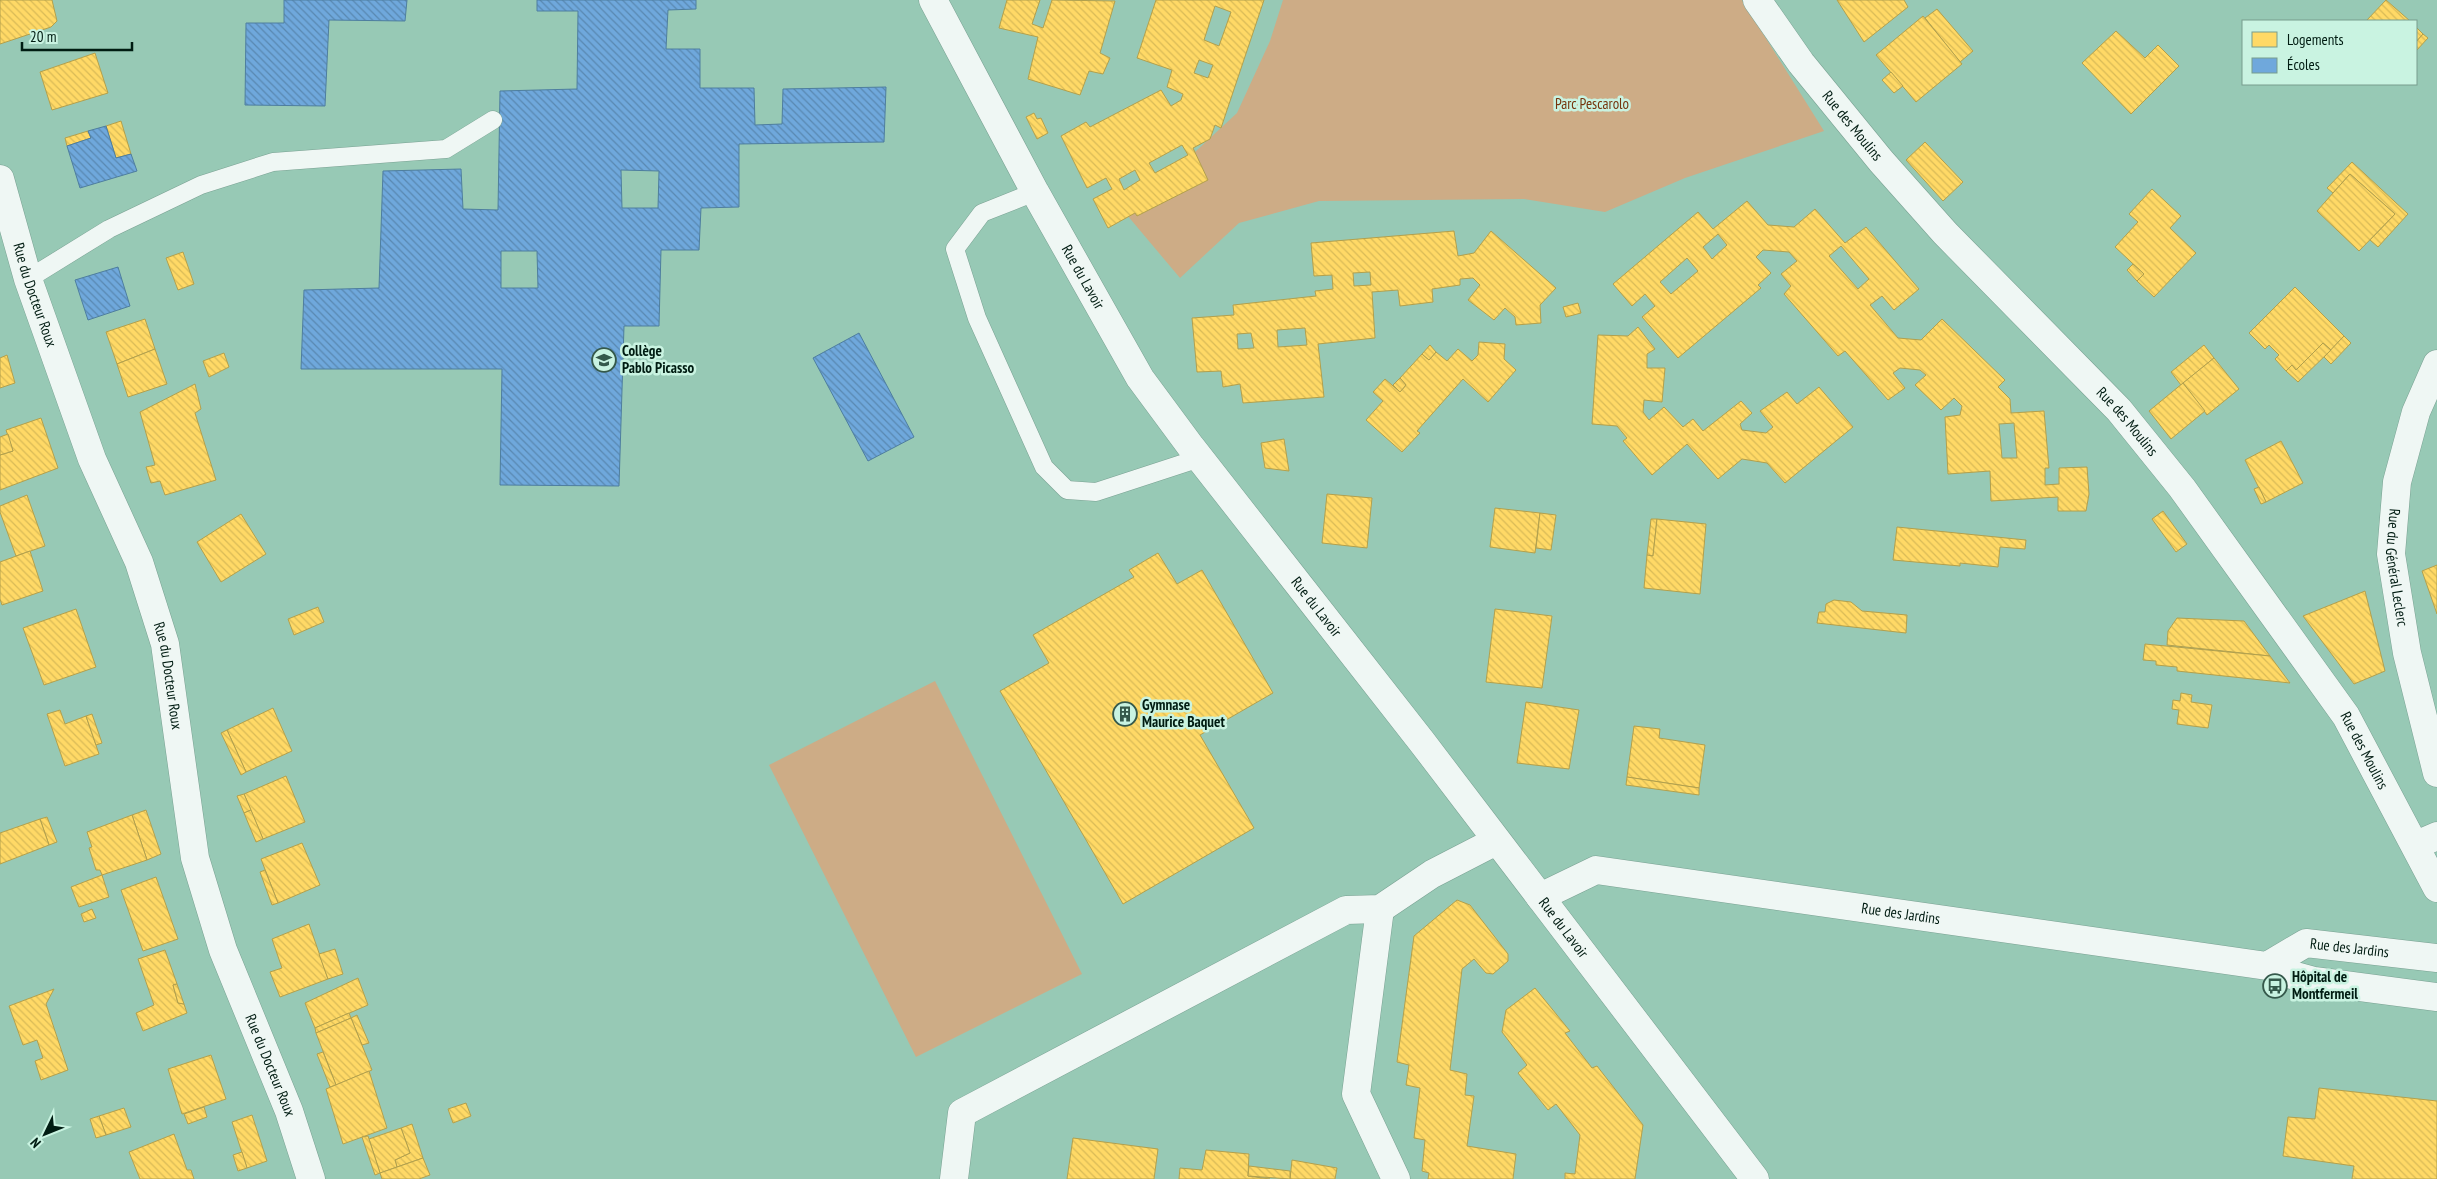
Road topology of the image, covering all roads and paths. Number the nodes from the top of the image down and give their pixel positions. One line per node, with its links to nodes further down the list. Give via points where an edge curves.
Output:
1 (933, 0): 5 (street, Rue du Lavoir)
2 (1758, 0): 11 (street, Rue des Moulins, via 1801,63 1881,161 1945,233 2119,410 2176,481 2346,716)
3 (494, 120): 6 (lane, via 446,149 273,162 201,185 109,229)
4 (0, 179): 6 (street, Rue du Docteur Roux)
5 (1034, 192): 8 (street, Rue du Lavoir, via 1140,378); 8 (lane, via 982,213 955,249 976,318 1044,466 1067,490 1096,492)
6 (28, 279): 19 (street, Rue du Docteur Roux, via 92,459 139,562 165,644 195,858 223,950 289,1111)
7 (2437, 364): 9 (street, Rue du Général Leclerc, via 2416,412 2397,482 2391,554 2407,653)
8 (1200, 458): 10 (street, Rue du Lavoir)
9 (2437, 773)
10 (1496, 841): 13 (street, Rue du Lavoir); 14 (street, via 1432,874)
11 (2426, 841): 12 (street, Rue des Moulins)
12 (2437, 888)
13 (1540, 897): 16 (street, Rue des Jardins, via 1596,870); 22 (street, Rue du Lavoir)
14 (1380, 909): 20 (street, via 1346,910 962,1113); 21 (street, via 1356,1094)
15 (2437, 958): 16 (street, Rue des Jardins, via 2306,943)
16 (2267, 966): 17 (lane, Rue des Jardins)
17 (2292, 975): 18 (street, Rue des Jardins, via 2314,981)
18 (2437, 997)
19 (311, 1179)
20 (954, 1179)
21 (1396, 1179)
22 (1755, 1179)

